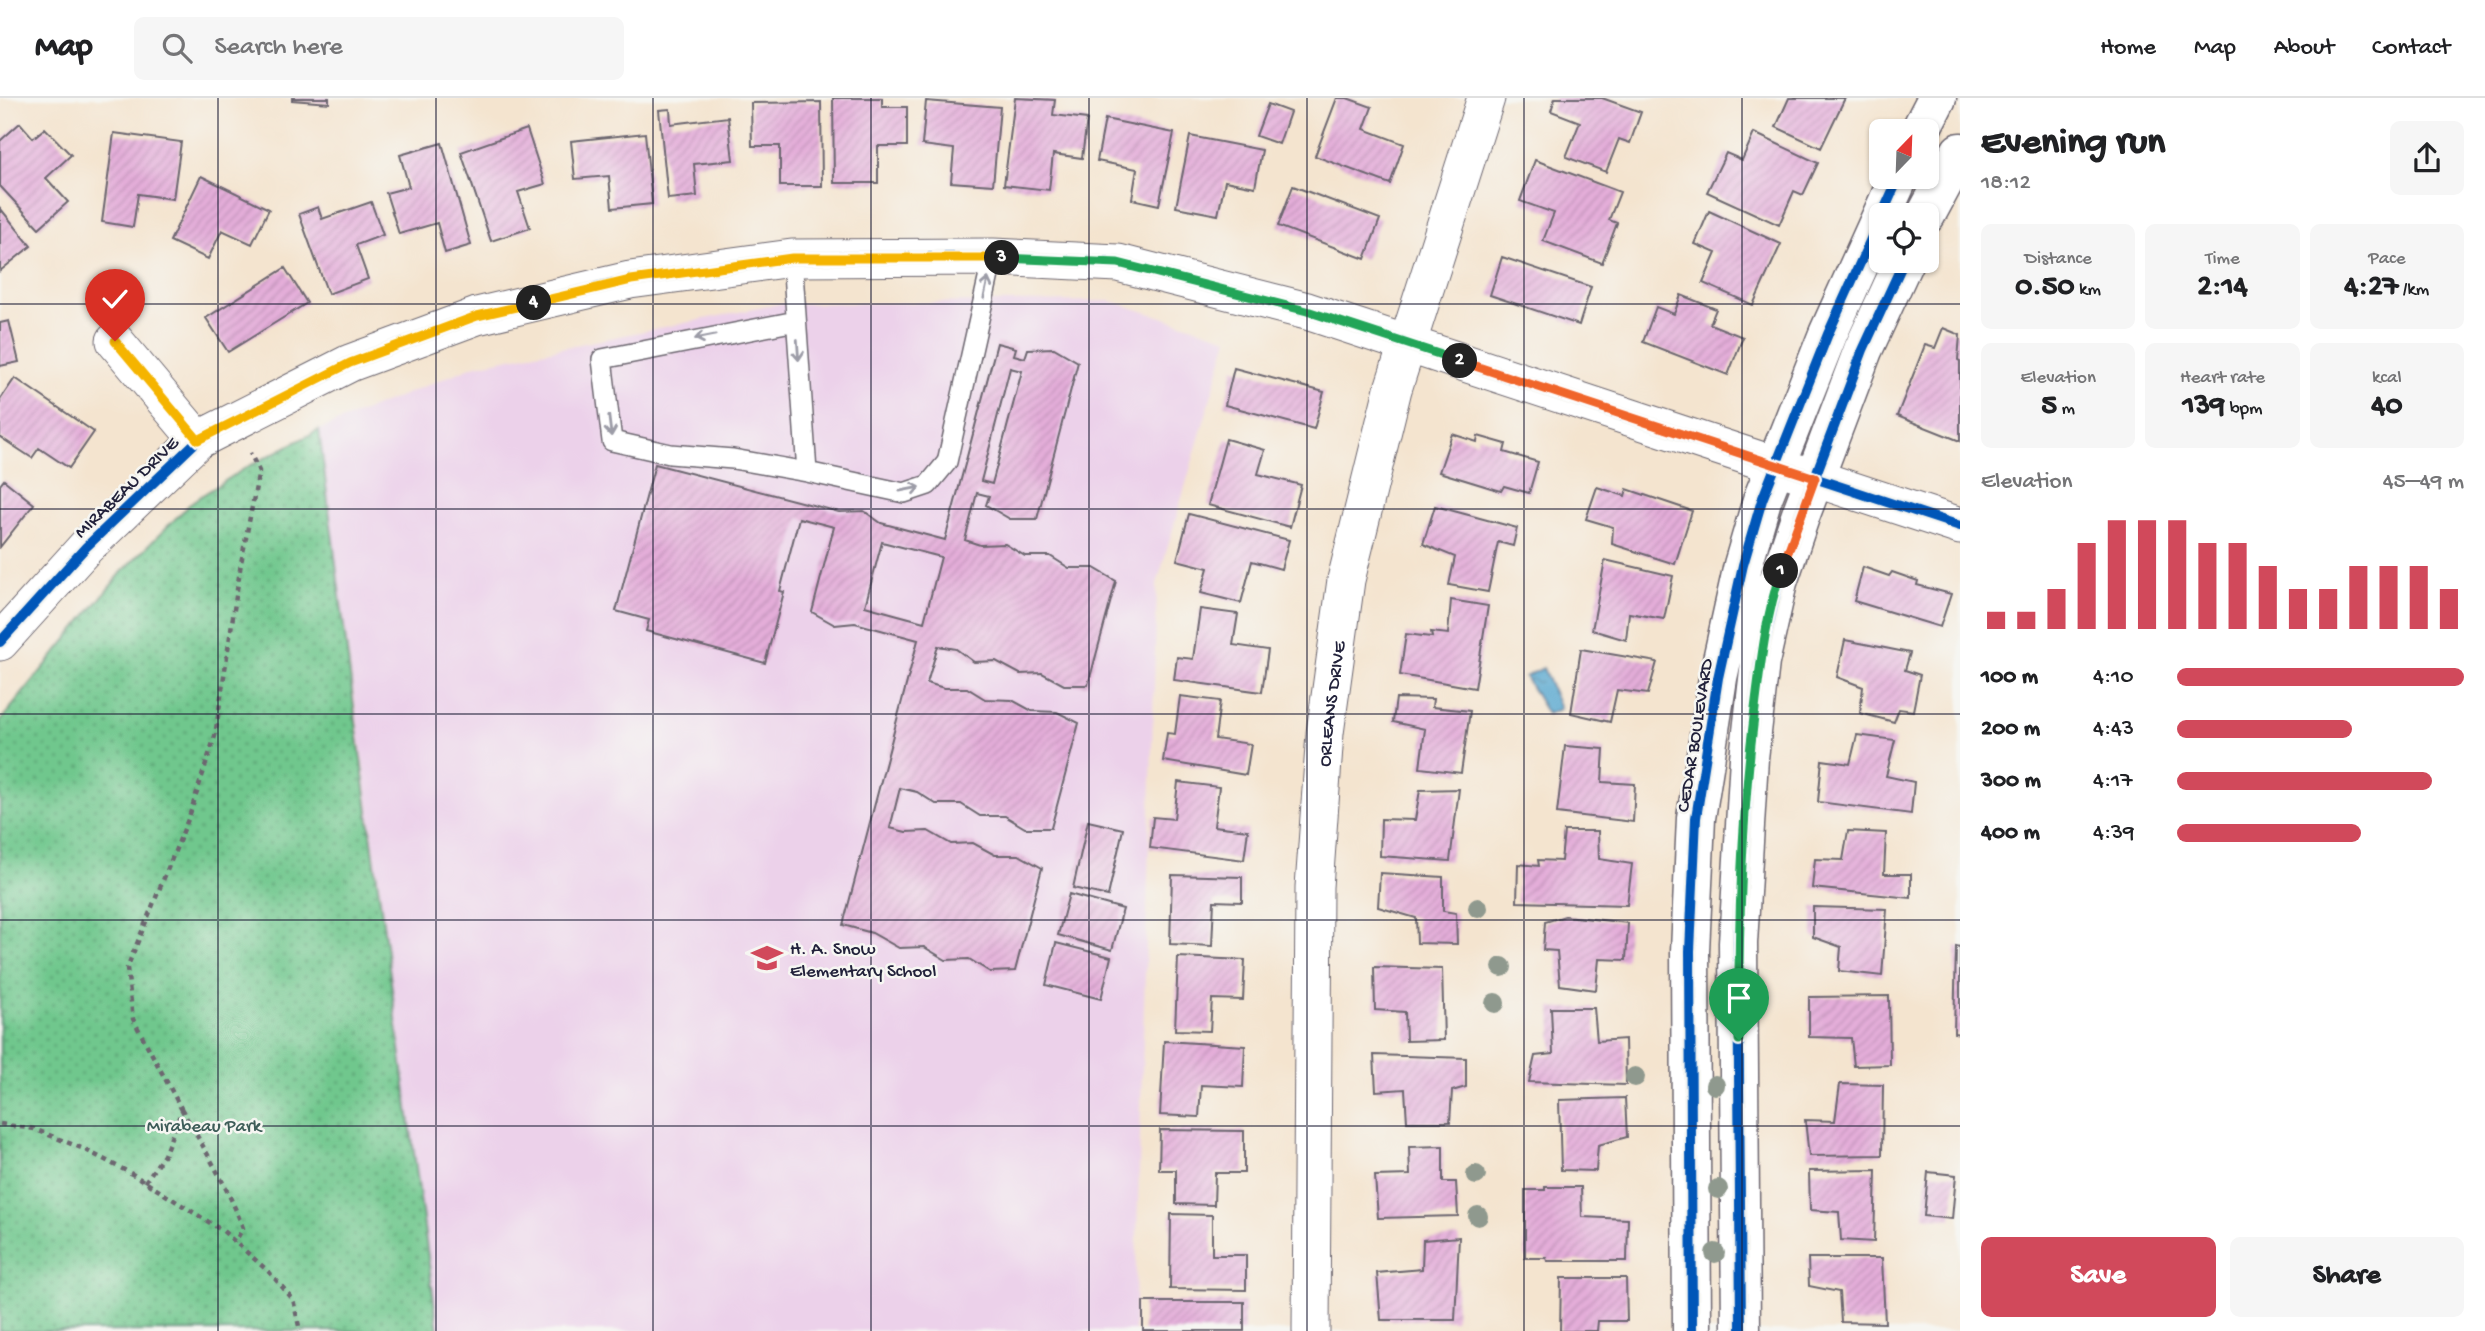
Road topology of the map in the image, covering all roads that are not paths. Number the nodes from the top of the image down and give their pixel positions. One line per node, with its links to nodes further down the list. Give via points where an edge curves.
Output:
1 (1486, 98): 12 (street, ORLEANS DRIVE)
2 (1937, 98): 3 (street)
3 (1926, 119)
4 (1956, 167): 6 (street)
5 (1894, 189): 14 (street, CEDAR BOULEVARD, via 1828,334)
6 (1934, 203)
7 (993, 257): 8 (street, MIRABEAU DRIVE); 12 (street, MIRABEAU DRIVE, via 1118,263 1307,311); 15 (lane, one-way to 7, via 904,493 928,485 947,461)
8 (792, 258): 10 (lane); 13 (street, MIRABEAU DRIVE, via 631,280 477,316 350,363)
9 (1898, 273): 16 (street, via 1863,350)
10 (796, 321): 15 (lane, one-way to 15); 15 (lane, one-way to 15, via 602,359 612,441 670,454)
11 (115, 341): 13 (street)
12 (1407, 343): 14 (street, MIRABEAU DRIVE); 19 (street, ORLEANS DRIVE, via 1346,580 1325,733 1314,887)
13 (198, 440): 18 (street, MIRABEAU DRIVE, via 86,547)
14 (1776, 465): 16 (street, MIRABEAU DRIVE); 20 (street, CEDAR BOULEVARD, via 1743,565 1717,678 1696,818 1690,951)
15 (807, 472)
16 (1815, 478): 17 (street, MIRABEAU DRIVE); 21 (street, via 1778,582 1760,662 1749,758 1738,943)
17 (1960, 526)
18 (0, 642)
19 (1311, 1331)
20 (1692, 1331)
21 (1741, 1331)

